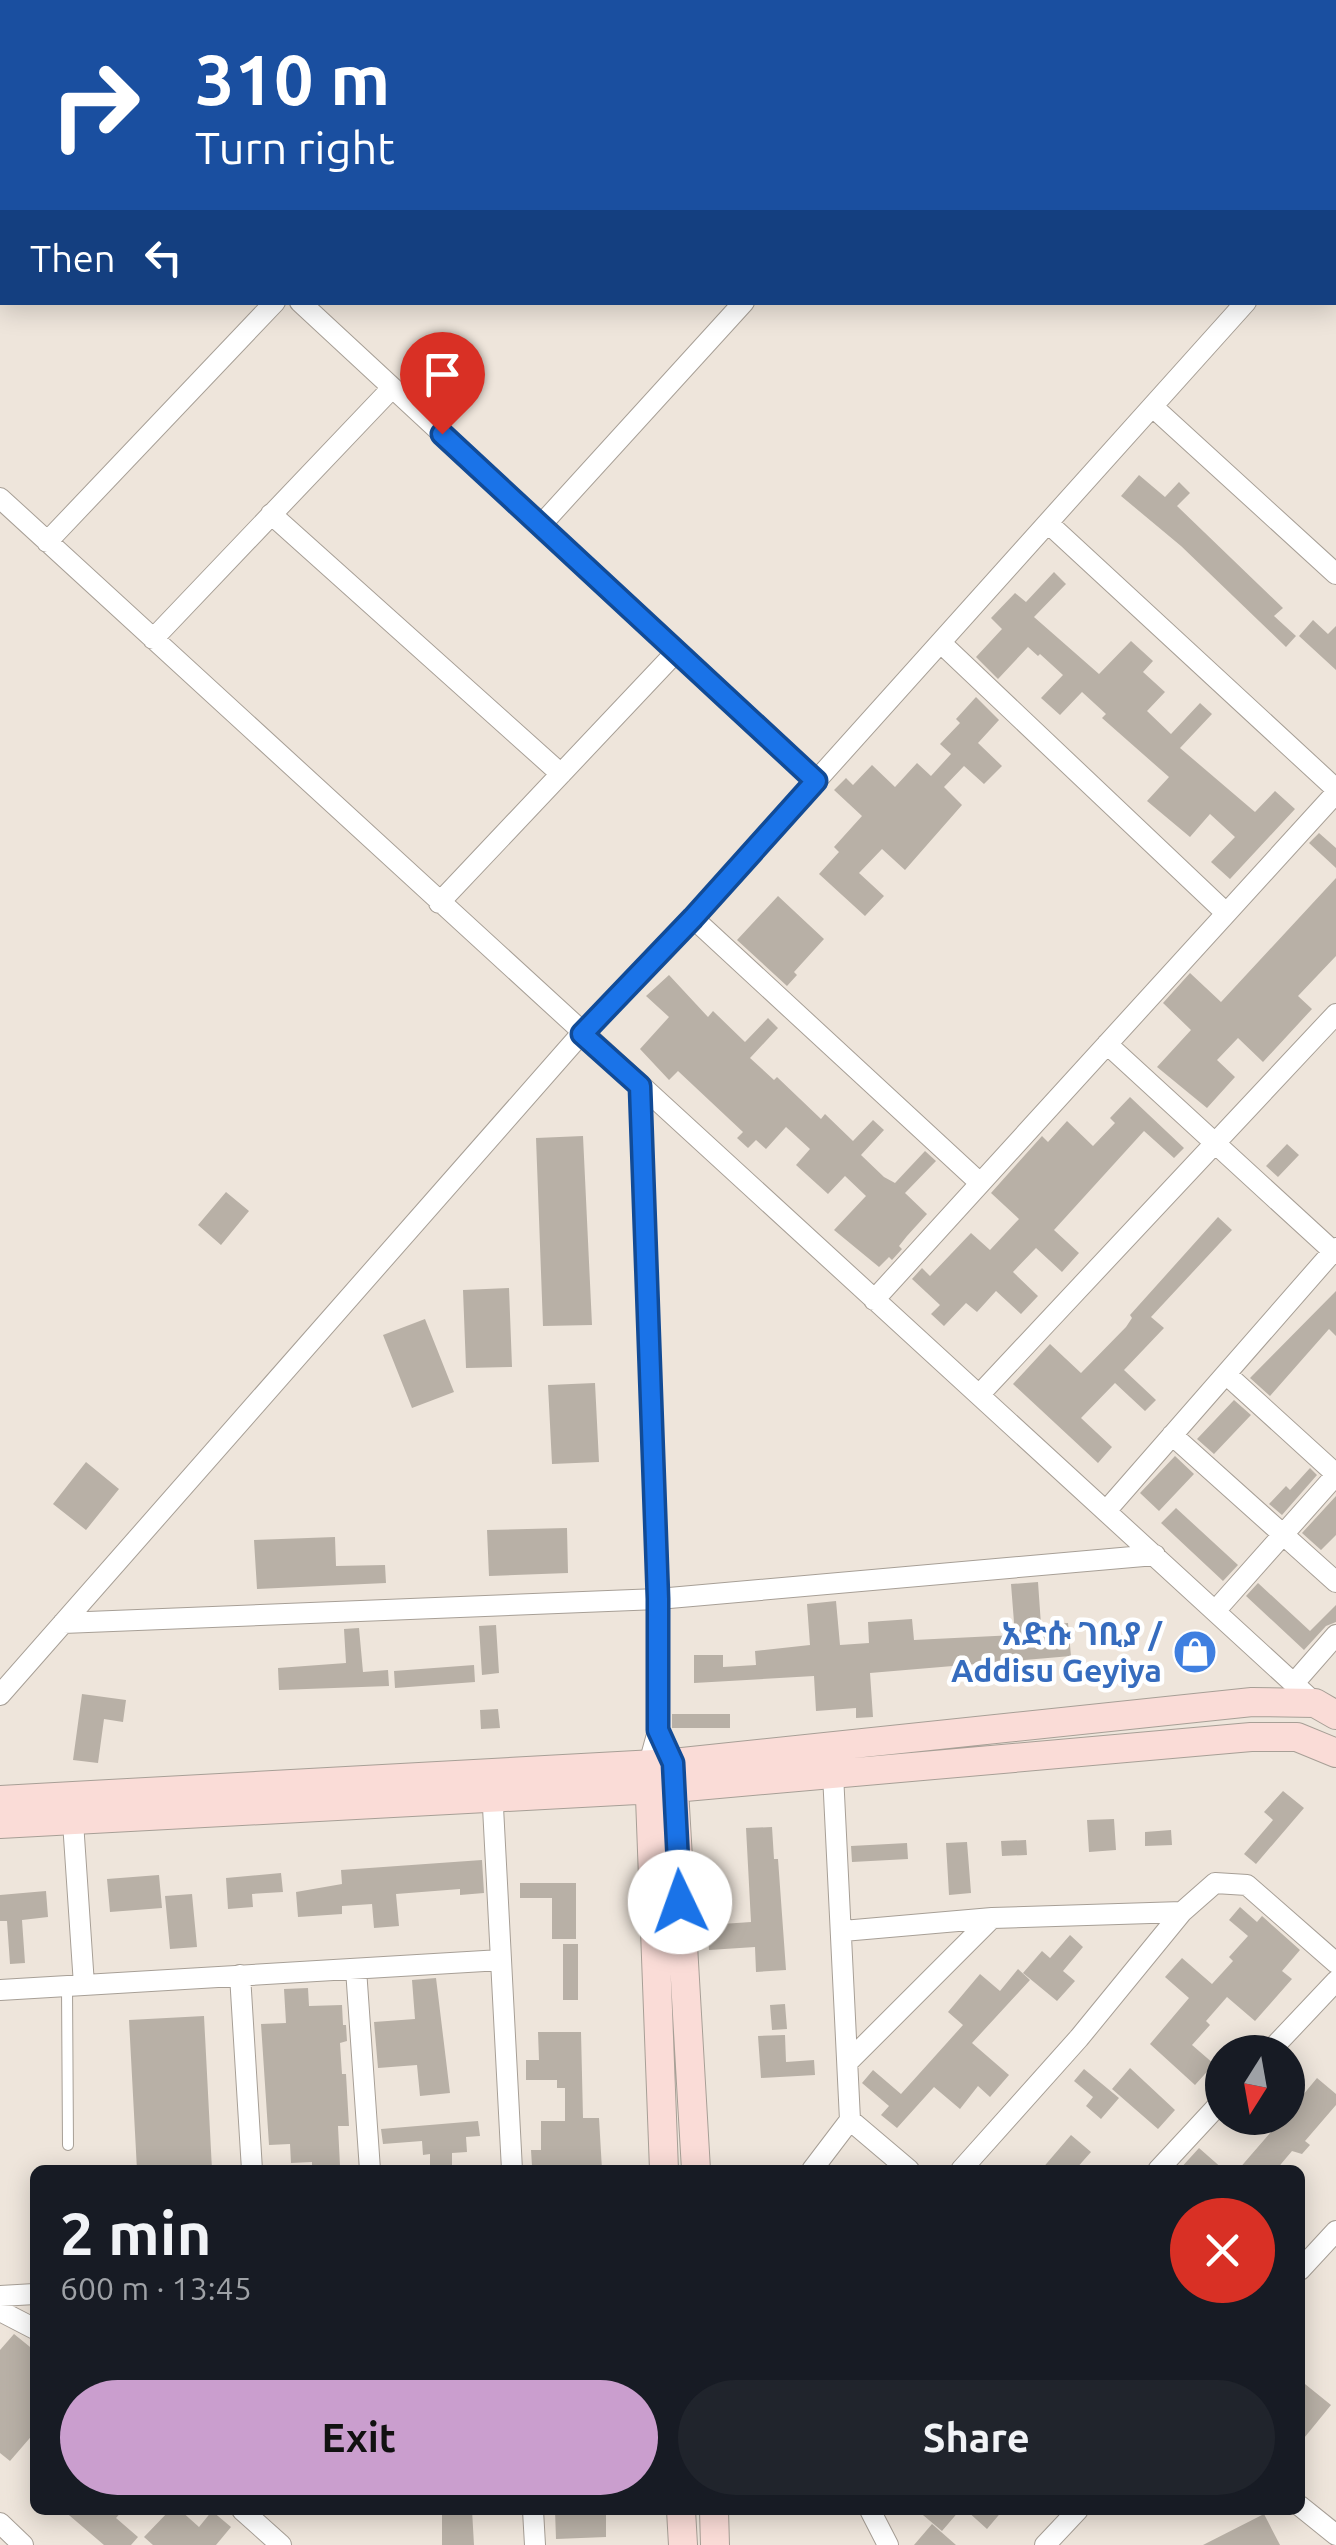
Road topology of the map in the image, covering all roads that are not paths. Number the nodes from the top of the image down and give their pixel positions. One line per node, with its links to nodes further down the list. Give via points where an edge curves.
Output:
1 (272, 305): 11 (street)
2 (303, 305): 5 (street)
3 (741, 305): 10 (street)
4 (1243, 305): 6 (street)
5 (392, 388): 8 (street); 10 (street)
6 (1153, 408): 9 (street); 12 (street)
7 (0, 498): 11 (street)
8 (272, 514): 13 (street); 16 (street)
9 (1049, 524): 14 (street); 18 (street)
10 (540, 526): 15 (street)
11 (48, 542): 13 (street)
12 (1336, 574)
13 (153, 639): 19 (street)
14 (941, 643): 17 (street); 20 (street)
15 (677, 652): 16 (street); 17 (street)
16 (561, 774): 19 (street)
17 (816, 781): 21 (street)
18 (1336, 791): 20 (street)
19 (440, 903): 23 (street)
20 (1226, 913): 24 (street)
21 (693, 918): 23 (street); 27 (street)
22 (1336, 1014): 26 (street)
23 (582, 1034): 25 (street); 40 (street)
24 (1108, 1044): 26 (street); 27 (street)
25 (640, 1086): 29 (street); 38 (street)
26 (1217, 1144): 28 (street); 31 (street)
27 (980, 1184): 29 (street)
28 (1335, 1251): 30 (street)
29 (874, 1300): 31 (street)
30 (1226, 1374): 32 (street); 33 (street)
31 (979, 1395): 34 (street)
32 (1172, 1435): 34 (street); 35 (street)
33 (1336, 1474): 35 (street)
34 (1106, 1510): 36 (street)
35 (1282, 1534): 37 (street); 39 (street)
36 (1155, 1555): 38 (street); 39 (street)
37 (1336, 1582)
38 (658, 1599): 40 (street); 48 (street)
39 (1216, 1610): 43 (street)
40 (63, 1623): 42 (street)
41 (1336, 1635): 43 (street)
42 (10, 1670): 44 (street)
43 (1294, 1682): 45 (street)
44 (0, 1695)
45 (1325, 1709): 48 (main road, via 1252,1702)
46 (1336, 1752): 47 (main road, via 1297,1737 1251,1737)
47 (833, 1774): 48 (main road); 55 (street)
48 (661, 1776): 49 (main road); 71 (main road); 72 (main road)
49 (492, 1785): 51 (main road); 56 (street)
50 (0, 1800): 51 (main road)
51 (72, 1806): 52 (main road); 61 (street)
52 (0, 1824)
53 (1182, 1912): 54 (street); 57 (street, via 1215,1883 1247,1885); 75 (street)
54 (992, 1918): 55 (street); 64 (street)
55 (843, 1931): 64 (street)
56 (501, 1960): 58 (street); 70 (street)
57 (1336, 1963)
58 (356, 1968): 59 (street); 69 (street)
59 (240, 1975): 61 (street); 68 (street)
60 (1336, 1981): 63 (street)
61 (76, 1985): 62 (street); 67 (lane)
62 (0, 1990)
63 (1284, 2035)
64 (848, 2062): 66 (street)
65 (1205, 2119): 76 (street)
66 (850, 2120): 73 (street); 74 (street)
67 (68, 2145)
68 (252, 2165)
69 (370, 2165)
70 (512, 2165)
71 (664, 2165)
72 (696, 2165)
73 (816, 2165)
74 (903, 2165)
75 (965, 2165)
76 (1163, 2165)
77 (1336, 2231): 78 (street)
78 (1305, 2265)
79 (30, 2294): 80 (street)
80 (0, 2296)
81 (0, 2311): 82 (street)
82 (30, 2326)
83 (1305, 2510): 91 (street)
84 (248, 2515): 93 (street)
85 (532, 2515): 94 (street)
86 (681, 2515): 95 (main road)
87 (714, 2515): 96 (main road)
88 (873, 2515): 97 (street)
89 (1073, 2515): 98 (street)
90 (0, 2523): 92 (street)
91 (1336, 2535)
92 (24, 2545)
93 (281, 2545)
94 (535, 2545)
95 (683, 2545)
96 (715, 2545)
97 (888, 2545)
98 (1045, 2545)

